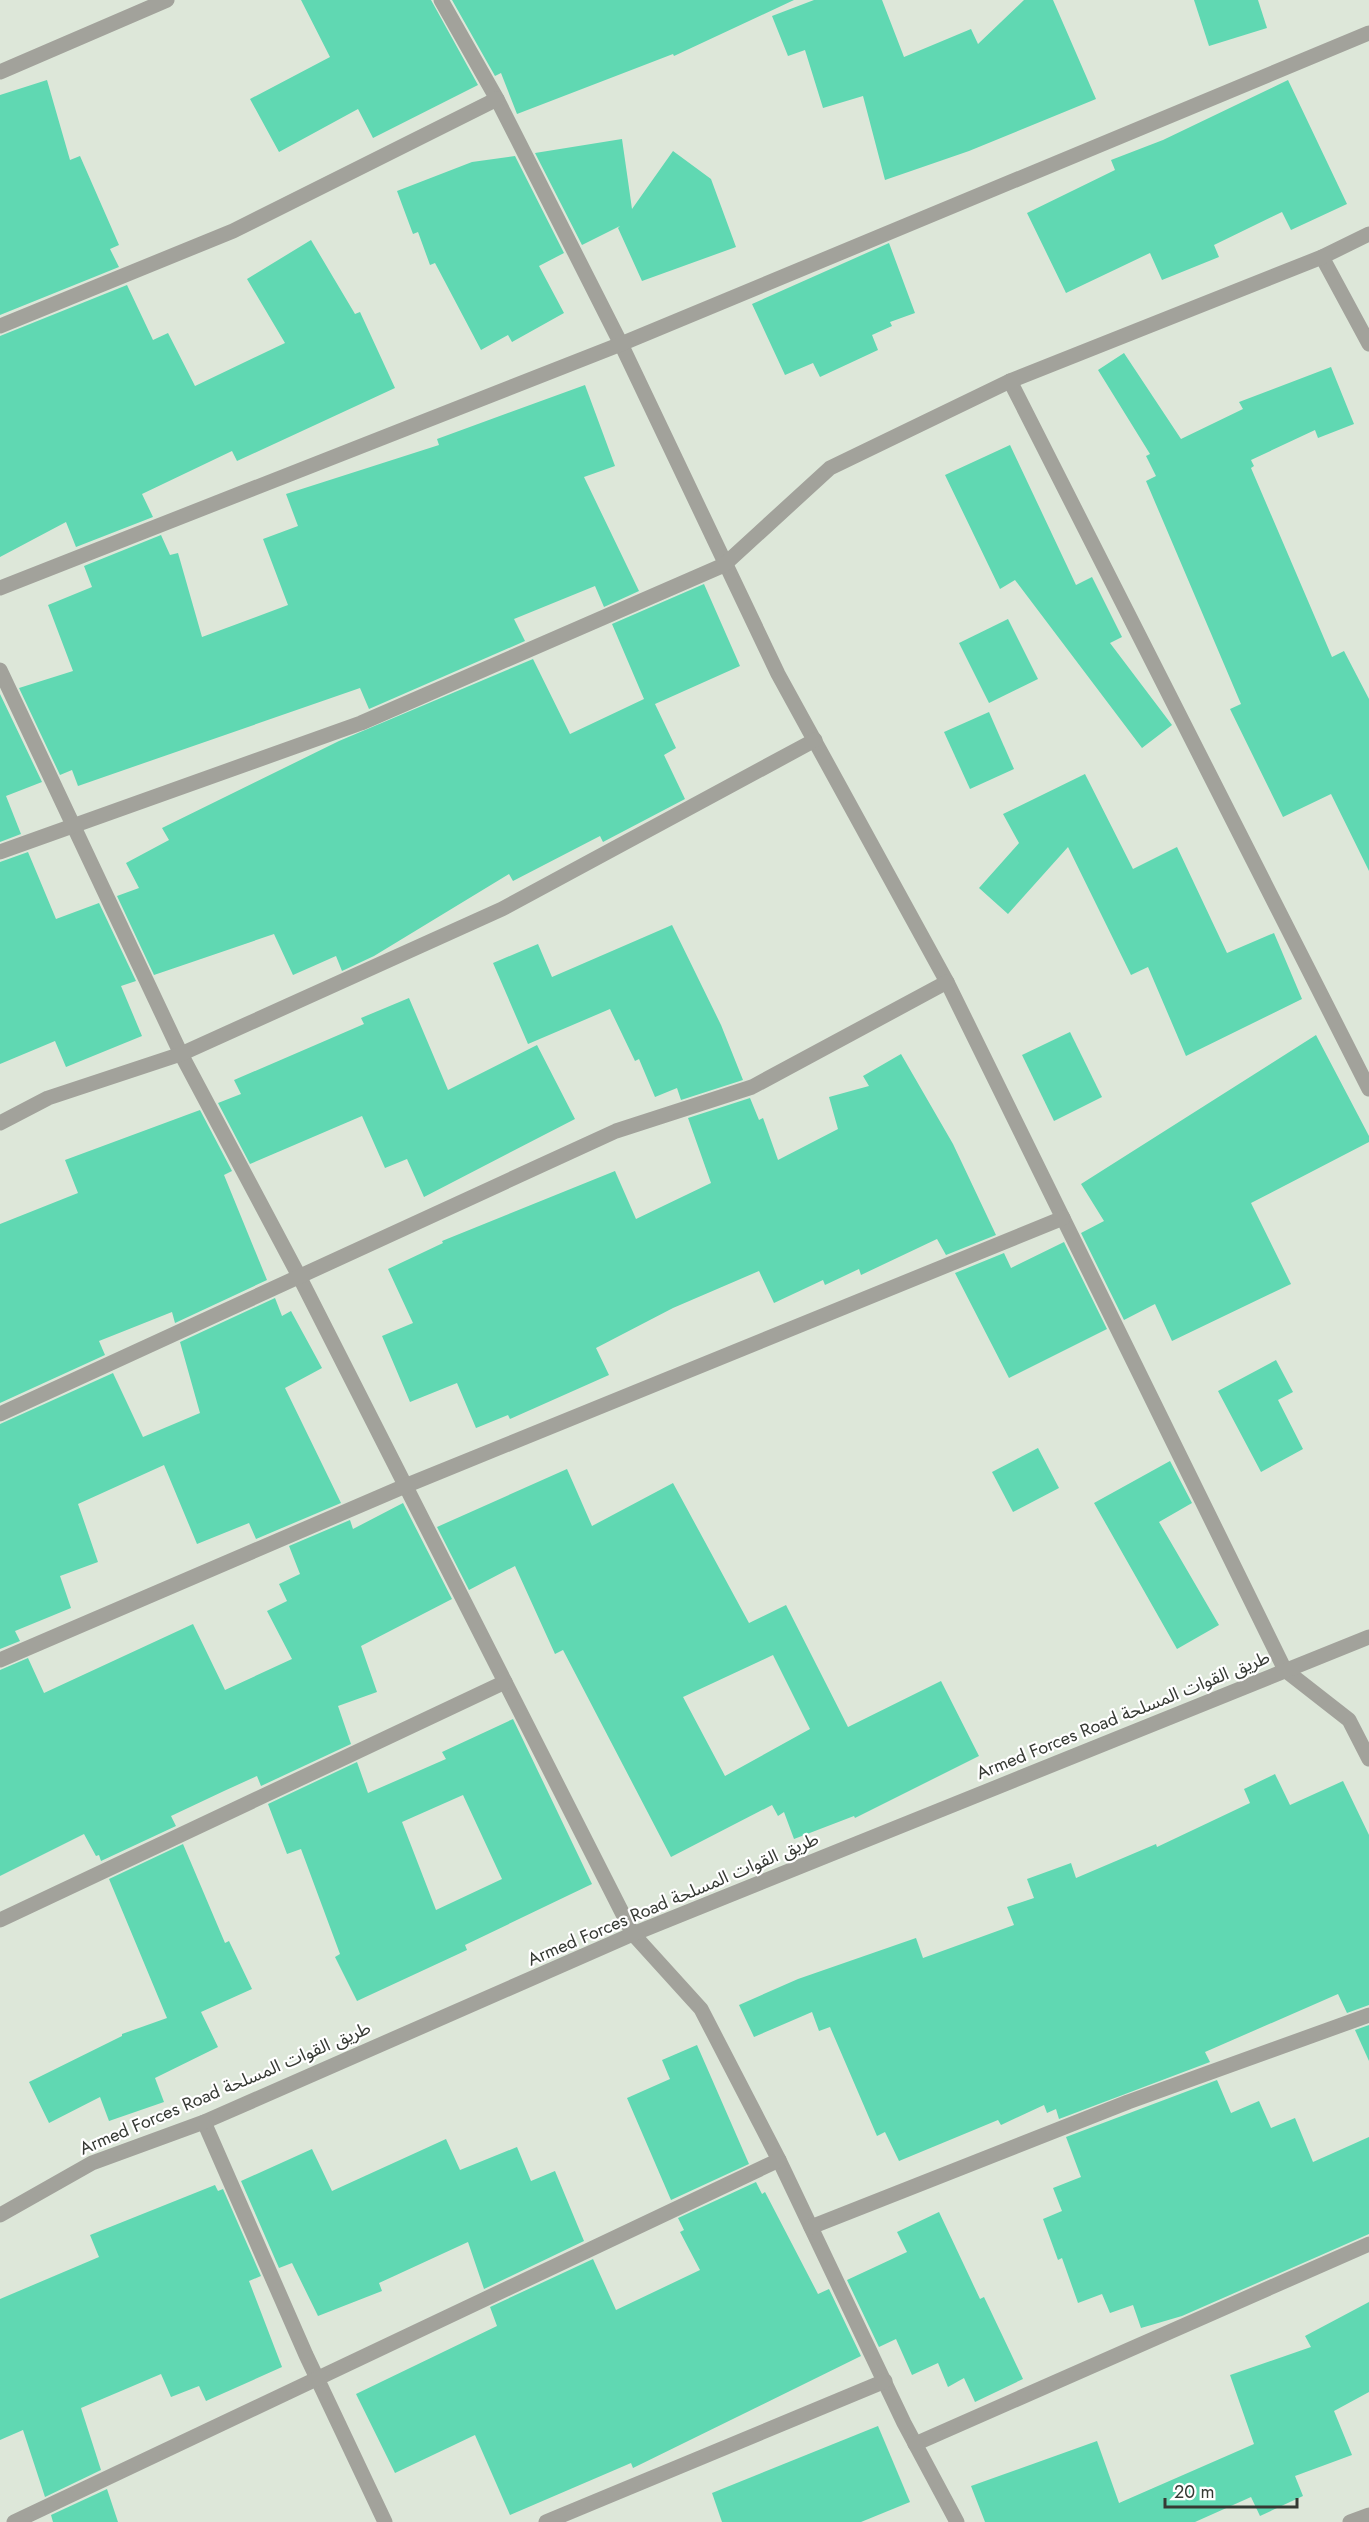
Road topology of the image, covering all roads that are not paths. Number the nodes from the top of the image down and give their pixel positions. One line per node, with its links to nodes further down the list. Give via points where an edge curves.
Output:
1 (167, 0): 4 (street)
2 (441, 0): 5 (street)
3 (1369, 33): 9 (street)
4 (0, 72)
5 (497, 99): 8 (street, via 232,231); 9 (street)
6 (1369, 234): 7 (street)
7 (1322, 257): 10 (street); 11 (street)
8 (0, 326)
9 (621, 344): 12 (street); 13 (street)
10 (1369, 345)
11 (1010, 381): 12 (street, via 830,468); 20 (street)
12 (724, 565): 15 (street); 16 (street, via 361,723)
13 (0, 588)
14 (0, 670): 16 (street)
15 (815, 740): 18 (street); 19 (street, via 502,909)
16 (73, 828): 17 (street); 19 (street)
17 (0, 852)
18 (946, 982): 22 (street); 23 (street, via 752,1087 616,1131)
19 (181, 1054): 21 (street, via 48,1098); 23 (street)
20 (1369, 1089)
21 (0, 1123)
22 (1063, 1218): 25 (street); 28 (street)
23 (299, 1276): 24 (street); 25 (street)
24 (0, 1414)
25 (405, 1486): 27 (street); 29 (street)
26 (1369, 1637): 28 (street, Armed Forces Road طريق القوات المسلحة)
27 (0, 1660)
28 (1285, 1670): 30 (street, via 1349,1720); 32 (street, Armed Forces Road طريق القوات المسلحة)
29 (505, 1682): 31 (street); 32 (street)
30 (1369, 1759)
31 (0, 1920)
32 (633, 1934): 34 (street, Armed Forces Road طريق القوات المسلحة); 35 (street, via 701,2008)
33 (1369, 2015): 37 (street, via 1128,2102)
34 (204, 2122): 36 (street, Armed Forces Road طريق القوات المسلحة, via 92,2163); 39 (street)
35 (779, 2160): 37 (street); 39 (street)
36 (0, 2215)
37 (811, 2227): 40 (street)
38 (1369, 2244): 41 (street)
39 (317, 2379): 43 (street); 44 (street)
40 (885, 2381): 41 (street); 45 (street)
41 (915, 2444): 46 (street)
42 (1369, 2515): 47 (street)
43 (14, 2522)
44 (385, 2522)
45 (546, 2522)
46 (957, 2522)
47 (1350, 2522)

